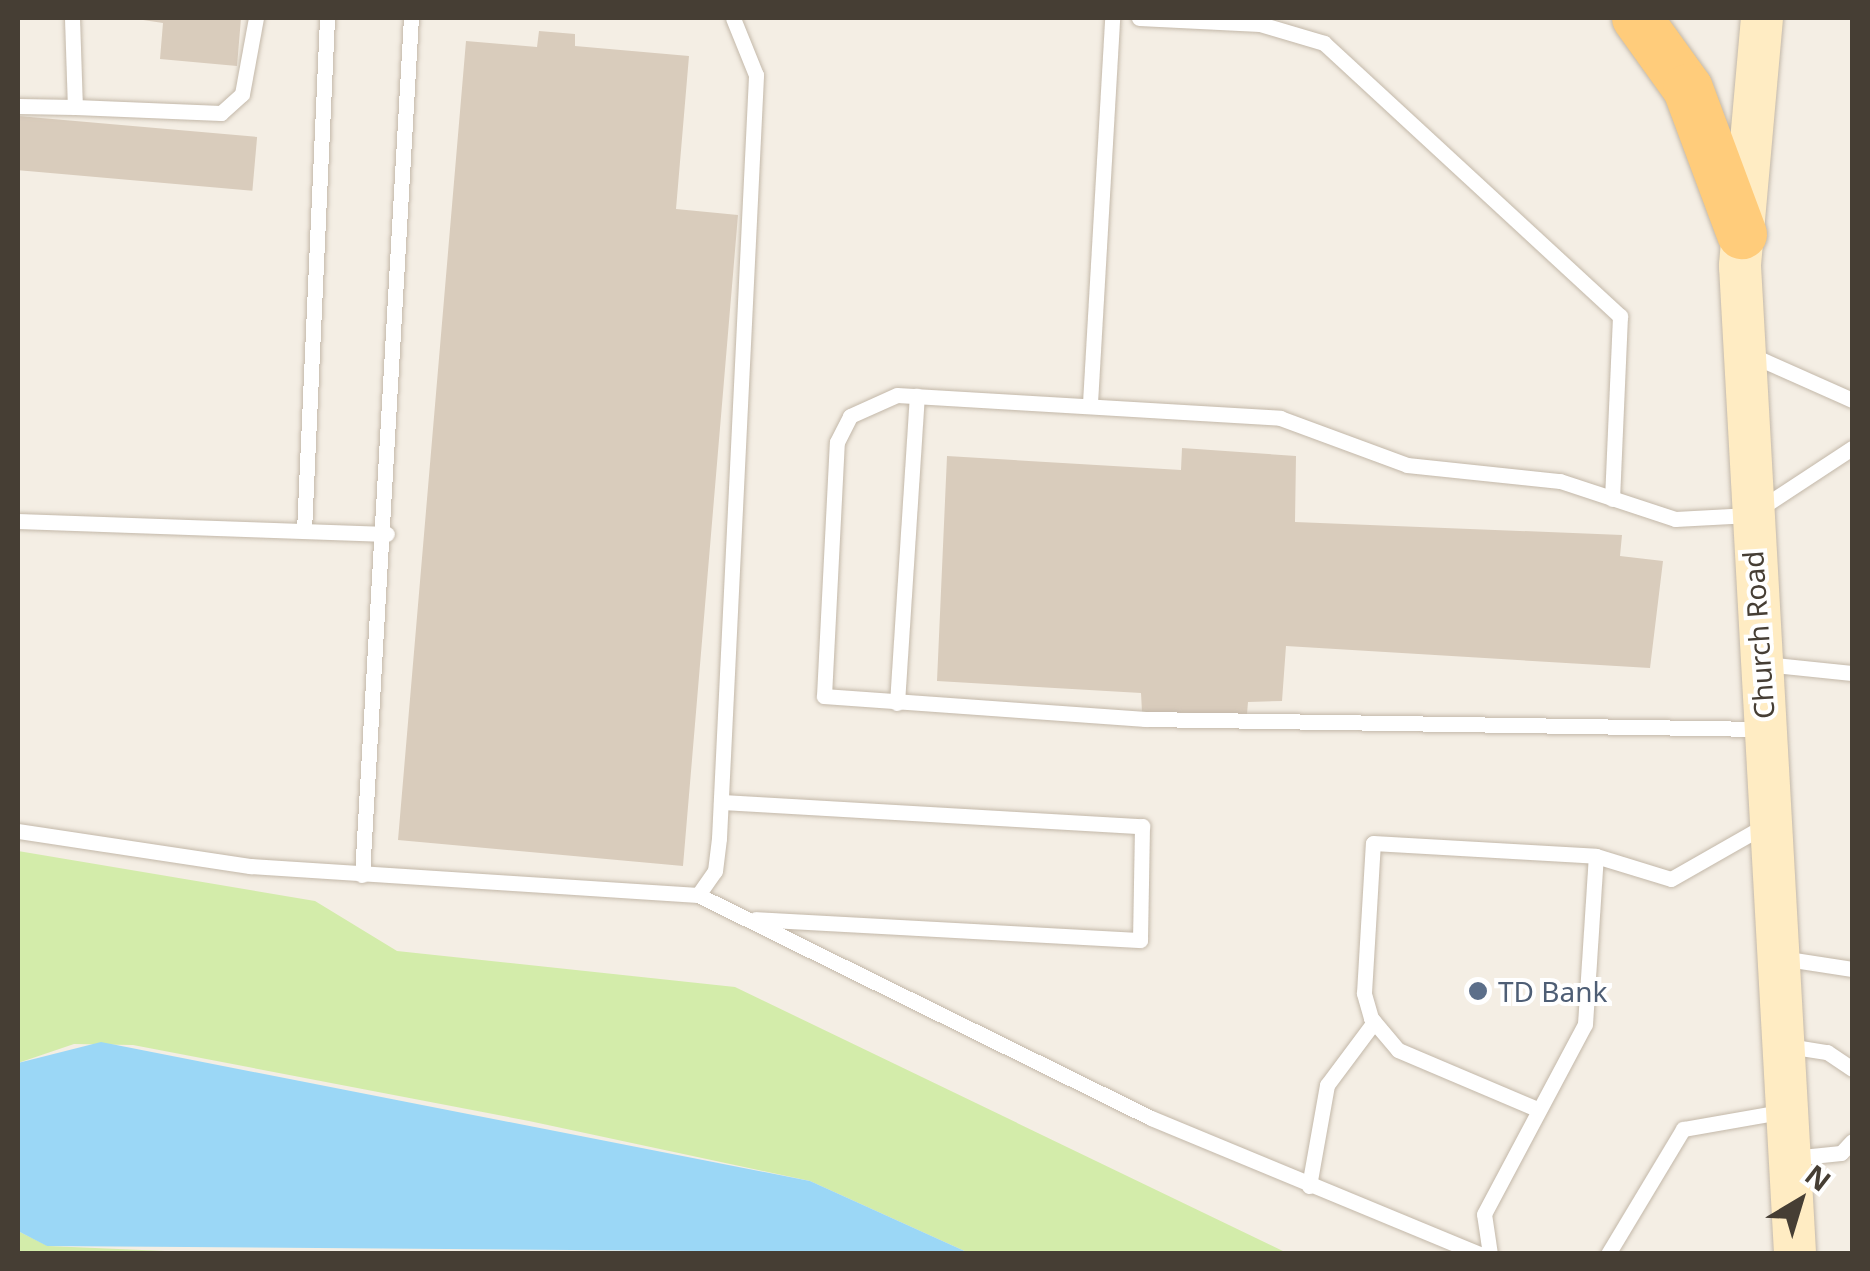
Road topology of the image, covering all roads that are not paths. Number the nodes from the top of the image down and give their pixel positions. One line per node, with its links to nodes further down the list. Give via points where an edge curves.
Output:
1 (72, 18): 11 (lane)
2 (256, 18): 11 (lane, via 242,94 221,113)
3 (327, 18): 21 (lane)
4 (411, 18): 22 (lane)
5 (733, 18): 27 (lane, via 756,76)
6 (1112, 18): 16 (lane)
7 (1139, 18): 18 (lane, via 1260,24 1324,44 1620,316)
8 (1637, 18): 12 (highway, via 1688,89)
9 (1762, 18): 12 (main road, Church Road)
10 (18, 106): 11 (lane)
11 (76, 107)
12 (1742, 234): 13 (main road, Church Road)
13 (1743, 352): 15 (lane); 19 (main road, Church Road)
14 (918, 396): 16 (lane); 25 (lane); 25 (lane, via 872,400 836,442 818,686 836,699)
15 (1852, 400)
16 (1090, 402): 18 (lane, via 1280,418 1407,464 1560,481)
17 (1852, 448): 19 (lane)
18 (1612, 499): 19 (lane, via 1675,519)
19 (1750, 515): 23 (main road, Church Road)
20 (18, 522): 21 (lane)
21 (304, 531): 22 (lane)
22 (387, 534): 31 (lane)
23 (1760, 664): 24 (lane); 26 (main road, Church Road)
24 (1852, 673)
25 (897, 703): 26 (lane, via 1144,719)
26 (1765, 729): 28 (main road, Church Road)
27 (721, 802): 32 (lane, via 715,871); 33 (lane, via 1142,826 1140,940)
28 (1768, 824): 30 (lane, via 1671,879); 34 (main road, Church Road)
29 (18, 830): 31 (lane)
30 (1596, 856): 36 (lane, via 1373,844 1364,993); 39 (lane, via 1585,1024)
31 (362, 874): 32 (lane)
32 (698, 895): 33 (lane)
33 (756, 920): 43 (lane, via 1151,1118)
34 (1777, 957): 35 (lane); 37 (main road, Church Road)
35 (1852, 969)
36 (1374, 1022): 39 (lane, via 1398,1050); 43 (lane, via 1327,1085)
37 (1784, 1046): 38 (lane, via 1827,1052); 40 (main road, Church Road)
38 (1852, 1070)
39 (1537, 1109): 45 (lane, via 1484,1214)
40 (1789, 1111): 42 (main road, Church Road); 46 (lane, via 1683,1129)
41 (1852, 1141): 42 (lane, via 1841,1153)
42 (1791, 1158): 47 (main road, Church Road)
43 (1308, 1186): 44 (lane)
44 (1480, 1254)
45 (1490, 1254)
46 (1608, 1254)
47 (1795, 1254)

